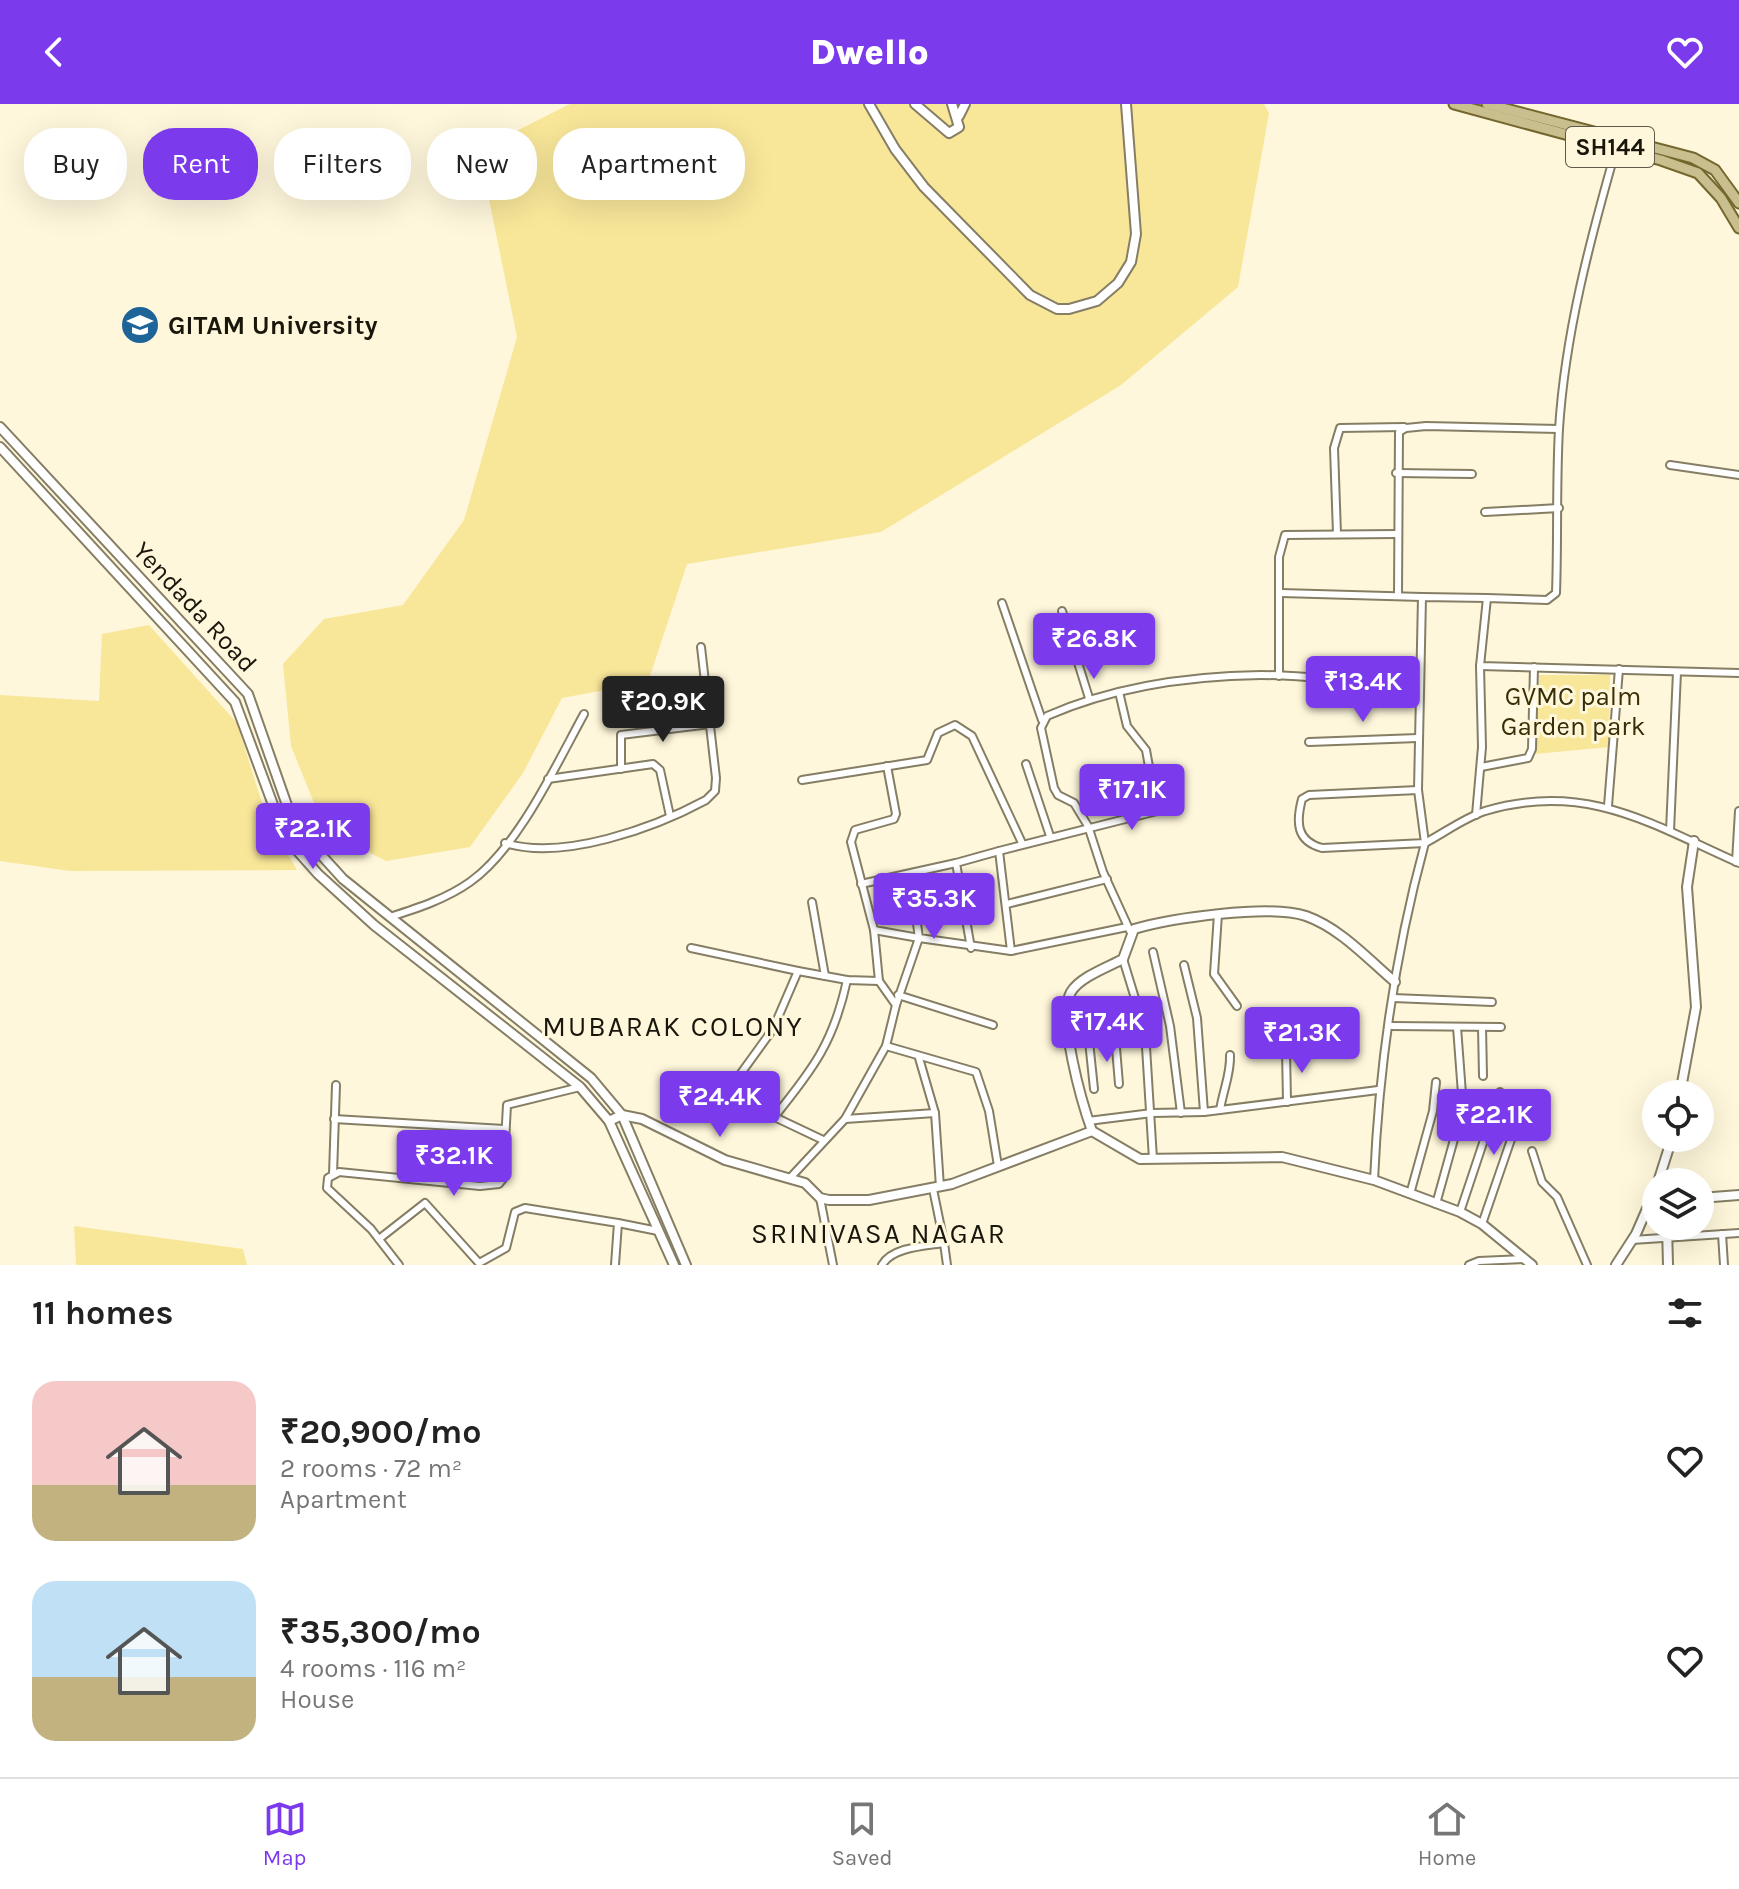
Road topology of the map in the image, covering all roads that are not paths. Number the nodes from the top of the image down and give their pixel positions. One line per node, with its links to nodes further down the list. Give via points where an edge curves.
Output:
1 (869, 104): 5 (street, via 924,187 1030,295 1057,309 1069,309 1097,301 1118,283 1131,262 1136,234)
2 (915, 104): 8 (street, via 949,133 959,127)
3 (952, 104): 8 (street)
4 (965, 104): 8 (street)
5 (1126, 104)
6 (1454, 104): 9 (main road, SH144)
7 (1487, 104): 10 (main road, SH144, via 1693,158 1715,170)
8 (959, 116)
9 (1616, 149): 11 (main road, SH144, via 1698,173); 14 (street, via 1573,323)
10 (1739, 203)
11 (1739, 228)
12 (0, 427): 74 (street, Yendada Road, via 248,694 288,808 303,835 343,879)
13 (1411, 427): 14 (street); 17 (street, via 1397,438); 22 (street, via 1340,428 1334,448)
14 (1559, 429): 20 (street)
15 (0, 447): 115 (street, Yendada Road, via 235,702 279,821 318,874 374,925)
16 (1670, 465): 19 (street)
17 (1396, 473): 18 (street); 23 (street)
18 (1472, 474)
19 (1739, 475)
20 (1559, 508): 21 (street); 27 (street, via 1553,598)
21 (1485, 512)
22 (1337, 534): 23 (street); 24 (street, via 1285,535 1280,548)
23 (1397, 534): 25 (street)
24 (1281, 593): 25 (street); 36 (street)
25 (1398, 595): 26 (street)
26 (1422, 597): 27 (street); 37 (street)
27 (1487, 598): 31 (street)
28 (1002, 603): 41 (street)
29 (1062, 611): 39 (street)
30 (701, 647): 42 (street)
31 (1480, 666): 32 (street); 47 (street)
32 (1534, 667): 33 (street); 47 (street, via 1528,758)
33 (1619, 669): 34 (street); 53 (street)
34 (1677, 672): 35 (street); 59 (street)
35 (1739, 673)
36 (1279, 676): 37 (street); 38 (street, via 1160,683)
37 (1419, 687): 43 (street)
38 (1119, 692): 39 (street); 51 (street, via 1127,726 1146,750)
39 (1089, 698): 41 (street)
40 (584, 714): 49 (street)
41 (1042, 720): 58 (street, via 1054,788 1074,803)
42 (710, 724): 48 (street, via 621,735); 57 (street, via 715,791)
43 (1418, 738): 44 (street); 52 (street)
44 (1309, 742)
45 (1026, 764): 60 (street)
46 (887, 766): 50 (street); 63 (street, via 927,760 938,733 955,725 972,736); 70 (street, via 894,819 852,834)
47 (1481, 767): 56 (street)
48 (621, 769): 49 (street); 57 (street, via 657,766)
49 (548, 779): 62 (street)
50 (802, 780)
51 (1152, 783)
52 (1418, 790): 64 (street); 64 (street, via 1309,795 1302,799 1298,821 1307,842 1322,848)
53 (1608, 806): 56 (street, via 1546,801); 59 (street)
54 (1169, 808): 58 (street)
55 (1739, 811): 66 (street)
56 (1476, 815): 64 (street)
57 (670, 816): 62 (street, via 578,845 533,850)
58 (1088, 826): 60 (street); 69 (street)
59 (1670, 831): 61 (street)
60 (1050, 836): 63 (street)
61 (1694, 841): 66 (street); 110 (street, via 1687,887 1696,1007)
62 (505, 843): 74 (street, via 472,881)
63 (1022, 843): 65 (street)
64 (1425, 843): 88 (street)
65 (999, 851): 67 (street); 72 (street)
66 (1738, 862)
67 (956, 863): 68 (street); 79 (street)
68 (910, 874): 70 (street); 77 (street)
69 (1107, 879): 72 (street); 75 (street)
70 (861, 884): 76 (street)
71 (812, 902): 85 (street)
72 (1007, 904): 80 (street)
73 (1218, 914): 75 (street); 88 (street, via 1307,916 1349,942); 93 (street, via 1214,974)
74 (390, 917): 126 (street, Yendada Road, via 591,1078)
75 (1128, 929): 80 (street); 82 (street, via 1129,951)
76 (874, 930): 77 (street); 87 (street)
77 (919, 938): 79 (street); 89 (street)
78 (691, 948): 84 (street)
79 (971, 948): 80 (street)
80 (1011, 951)
81 (1153, 952): 125 (street, via 1172,1036)
82 (1123, 959): 99 (street); 103 (street, via 1072,991)
83 (1184, 965): 122 (street, via 1197,1018)
84 (798, 971): 85 (street); 119 (street, via 773,1029)
85 (825, 976): 86 (street)
86 (847, 980): 87 (street); 127 (street, via 825,1051)
87 (879, 981): 92 (street)
88 (1395, 982): 90 (street)
89 (898, 995): 92 (street); 94 (street)
90 (1393, 998): 91 (street); 95 (street)
91 (1492, 1002)
92 (896, 1005): 104 (street)
93 (1237, 1006)
94 (993, 1025)
95 (1390, 1026): 96 (street); 117 (street)
96 (1457, 1027): 97 (street); 146 (street, via 1463,1107)
97 (1482, 1027): 98 (street); 109 (street)
98 (1501, 1027)
99 (1145, 1031): 100 (street); 124 (street)
100 (1115, 1036): 101 (street); 113 (street)
101 (1089, 1041): 103 (street); 116 (street)
102 (1324, 1041): 106 (street, via 1308,1051)
103 (1070, 1044): 132 (street)
104 (886, 1046): 108 (street); 129 (street)
105 (1261, 1047): 106 (street)
106 (1286, 1049): 120 (street)
107 (1230, 1055): 121 (street)
108 (919, 1058): 123 (street); 137 (street, via 976,1072)
109 (1483, 1076)
110 (1683, 1080)
111 (1436, 1082): 142 (street)
112 (686, 1083): 119 (street)
113 (1119, 1084)
114 (336, 1085): 128 (street)
115 (580, 1087): 130 (street, Yendada Road); 133 (street, via 512,1101 505,1110)
116 (1094, 1089)
117 (1378, 1090): 120 (street); 140 (street)
118 (1500, 1092): 147 (street)
119 (726, 1094): 127 (street)
120 (1287, 1102): 121 (street)
121 (1220, 1110): 122 (street)
122 (1204, 1112): 125 (street)
123 (935, 1113): 129 (street); 141 (street)
124 (1152, 1113): 125 (street); 132 (street); 136 (street)
125 (1181, 1113)
126 (622, 1115): 130 (street); 139 (street, via 642,1119 725,1160); 164 (street, Yendada Road)
127 (775, 1116): 134 (street)
128 (334, 1119): 133 (street); 138 (street)
129 (845, 1119): 134 (street)
130 (609, 1121): 151 (street, Yendada Road)
131 (1516, 1125): 150 (street)
132 (1090, 1126): 136 (street, via 1129,1155); 137 (street)
133 (504, 1129): 138 (street, via 503,1179 493,1186)
134 (823, 1140): 139 (street)
135 (1532, 1151): 169 (street, via 1542,1182 1557,1197)
136 (1153, 1159): 140 (street, via 1282,1157)
137 (998, 1166): 141 (street)
138 (333, 1174): 155 (street, via 327,1188)
139 (790, 1178): 145 (street, via 805,1183)
140 (1374, 1180): 142 (street)
141 (936, 1188): 145 (street, via 869,1200); 159 (street)
142 (1410, 1194): 146 (street)
143 (1739, 1195): 144 (street)
144 (1714, 1197)
145 (820, 1198): 165 (street)
146 (1436, 1204): 147 (street)
147 (1460, 1212): 150 (street)
148 (1642, 1218): 157 (street)
149 (618, 1223): 151 (street); 155 (street, via 519,1209 506,1248 479,1263 425,1203); 162 (street)
150 (1482, 1224): 160 (street)
151 (658, 1231): 163 (street, Yendada Road)
152 (1739, 1233): 153 (street)
153 (1722, 1234): 154 (street); 172 (street)
154 (1714, 1235)
155 (379, 1239): 161 (street)
156 (1642, 1239): 157 (street)
157 (1632, 1240): 170 (street)
158 (1667, 1240): 171 (street)
159 (944, 1243): 166 (street, via 900,1252); 167 (street)
160 (1529, 1262): 168 (street)
161 (399, 1265)
162 (615, 1265)
163 (674, 1265)
164 (686, 1265)
165 (833, 1265)
166 (882, 1265)
167 (947, 1265)
168 (1469, 1265)
169 (1587, 1265)
170 (1616, 1265)
171 (1668, 1265)
172 (1724, 1265)

